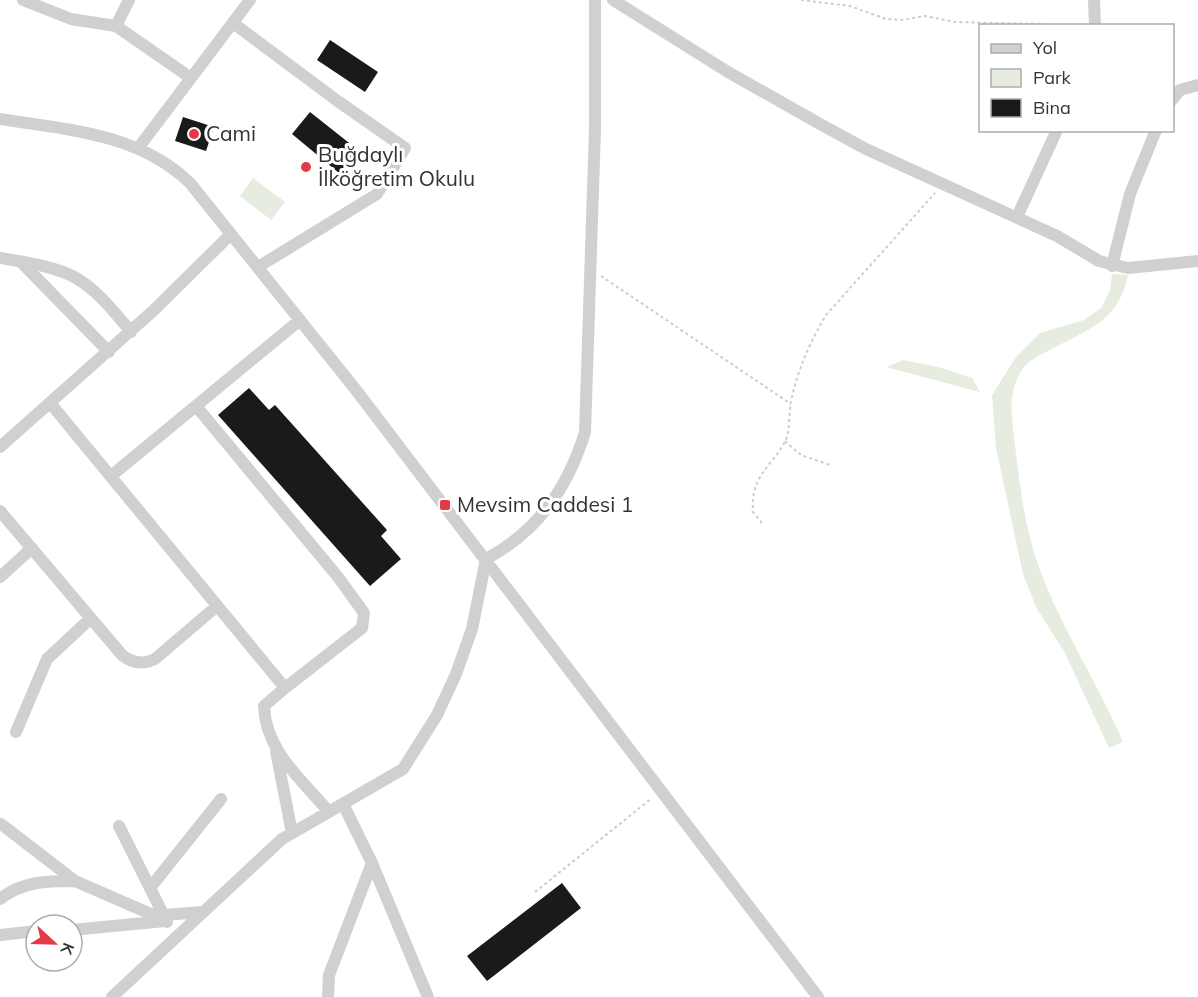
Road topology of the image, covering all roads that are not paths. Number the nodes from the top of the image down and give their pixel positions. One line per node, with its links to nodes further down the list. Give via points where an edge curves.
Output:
1 (23, 0): 9 (street, via 71,19)
2 (129, 0): 9 (street)
3 (250, 0): 7 (street)
4 (595, 0): 33 (street, via 596,129 585,432 563,487 546,512 524,534)
5 (613, 0): 17 (street, via 783,104 866,149)
6 (1094, 0): 8 (street)
7 (233, 22): 10 (street); 23 (street, via 405,148 377,194)
8 (1095, 24)
9 (116, 26): 10 (street)
10 (191, 78): 16 (street)
11 (1198, 85): 12 (street, via 1180,90)
12 (1174, 99)
13 (0, 119): 16 (street, via 108,137)
14 (1056, 132): 17 (street)
15 (1155, 132): 22 (street, via 1136,176)
16 (139, 147): 18 (street, via 178,172)
17 (1017, 217): 22 (street)
18 (231, 234): 23 (street); 25 (street)
19 (0, 259): 21 (street)
20 (1198, 261): 22 (street, via 1138,268)
21 (21, 262): 25 (street, via 65,271 86,282); 26 (street)
22 (1112, 266)
23 (258, 267): 24 (street)
24 (300, 320): 28 (street); 33 (street)
25 (130, 332): 26 (street)
26 (109, 351): 27 (street)
27 (51, 404): 29 (street); 30 (street)
28 (196, 406): 30 (street); 37 (street, via 338,576 364,614 362,628)
29 (0, 447)
30 (111, 476): 35 (street)
31 (0, 511): 32 (street)
32 (32, 548): 34 (street); 36 (street)
33 (486, 560): 41 (street, via 464,652 427,734 404,769); 59 (street)
34 (0, 577)
35 (217, 606): 36 (street, via 155,659 145,663 122,655); 37 (street)
36 (91, 618): 38 (street, via 47,659)
37 (285, 688): 39 (street, via 264,706 265,724)
38 (16, 732)
39 (276, 750): 42 (street); 45 (street)
40 (221, 799): 48 (street)
41 (343, 804): 42 (street); 46 (street)
42 (329, 812): 45 (street)
43 (1, 824): 47 (street)
44 (119, 826): 48 (street)
45 (292, 833): 50 (street)
46 (372, 863): 57 (street, via 329,975); 58 (street)
47 (75, 881): 49 (street, via 26,885 14,888); 51 (street)
48 (150, 888): 51 (street)
49 (0, 899)
50 (202, 912): 51 (street); 55 (street)
51 (165, 918): 52 (street); 55 (street)
52 (84, 928)
53 (24, 932): 54 (street)
54 (0, 935)
55 (175, 937): 56 (street)
56 (112, 997)
57 (328, 997)
58 (428, 997)
59 (818, 997)

